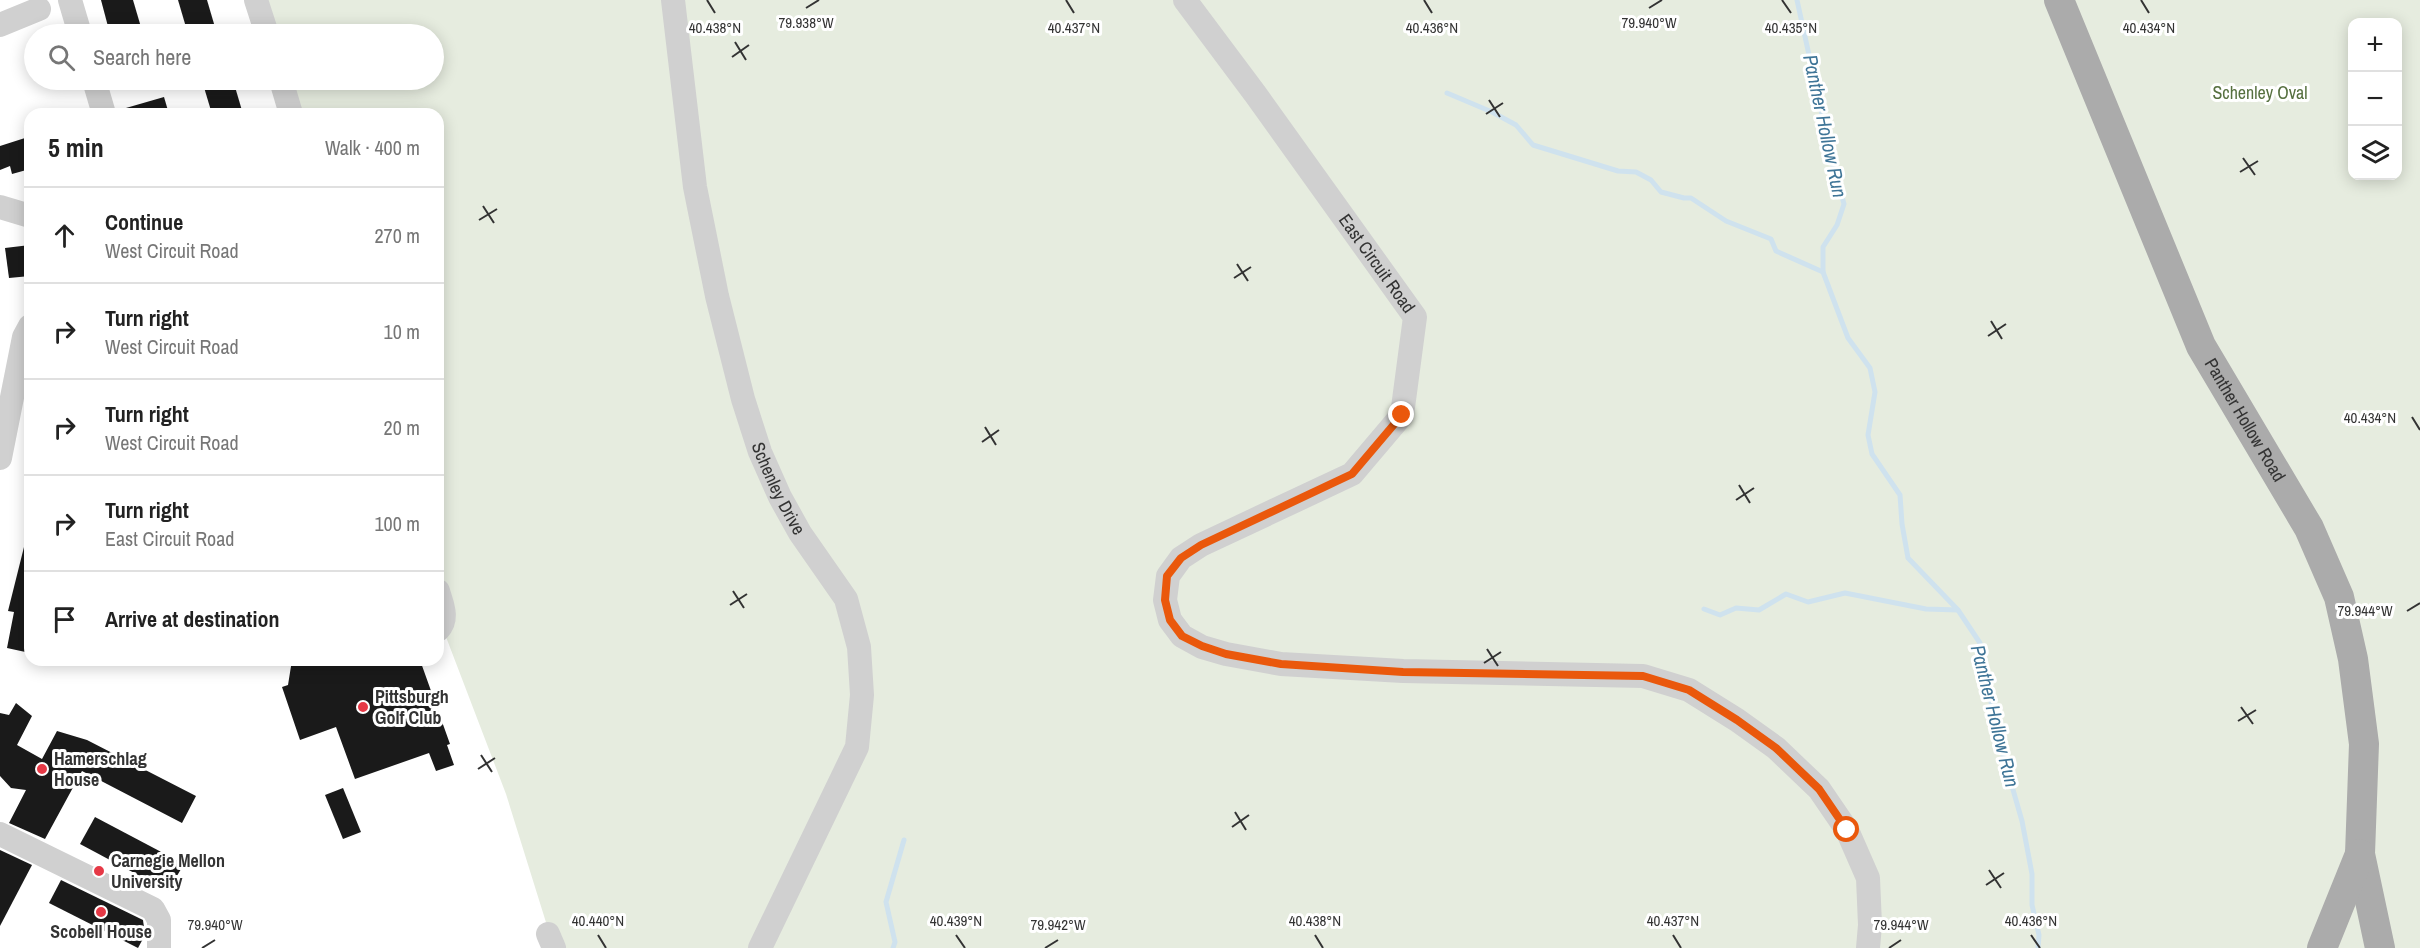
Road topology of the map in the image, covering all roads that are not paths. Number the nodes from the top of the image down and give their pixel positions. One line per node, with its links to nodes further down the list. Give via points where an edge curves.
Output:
1 (70, 0): 7 (street)
2 (256, 0): 8 (street)
3 (673, 0): 22 (street, Schenley Drive, via 695,187 743,399 760,452 780,496 800,533 846,599 860,647 862,695 857,747)
4 (1185, 0): 23 (street, East Circuit Road, via 1415,317 1402,415 1352,474 1181,558 1167,576 1165,600 1170,620 1182,636 1202,646 1281,664 1403,672 1643,676 1689,690 1776,748 1819,789 1847,830 1868,878)
5 (2059, 0): 20 (main road, Panther Hollow Road, via 2201,346 2309,528 2339,597 2353,659 2364,744)
6 (39, 9): 9 (street)
7 (77, 24)
8 (264, 24)
9 (0, 25)
10 (97, 90): 12 (street)
11 (284, 90): 13 (street)
12 (102, 108)
13 (289, 108)
14 (0, 207): 15 (street)
15 (24, 214)
16 (24, 337): 17 (street)
17 (5, 415): 18 (street)
18 (0, 458)
19 (0, 834): 21 (street, via 153,909 159,920)
20 (2357, 889): 24 (main road); 25 (main road); 26 (main road); 27 (main road)
21 (159, 948)
22 (760, 948)
23 (1868, 948)
24 (2322, 948)
25 (2344, 948)
26 (2365, 948)
27 (2380, 948)

